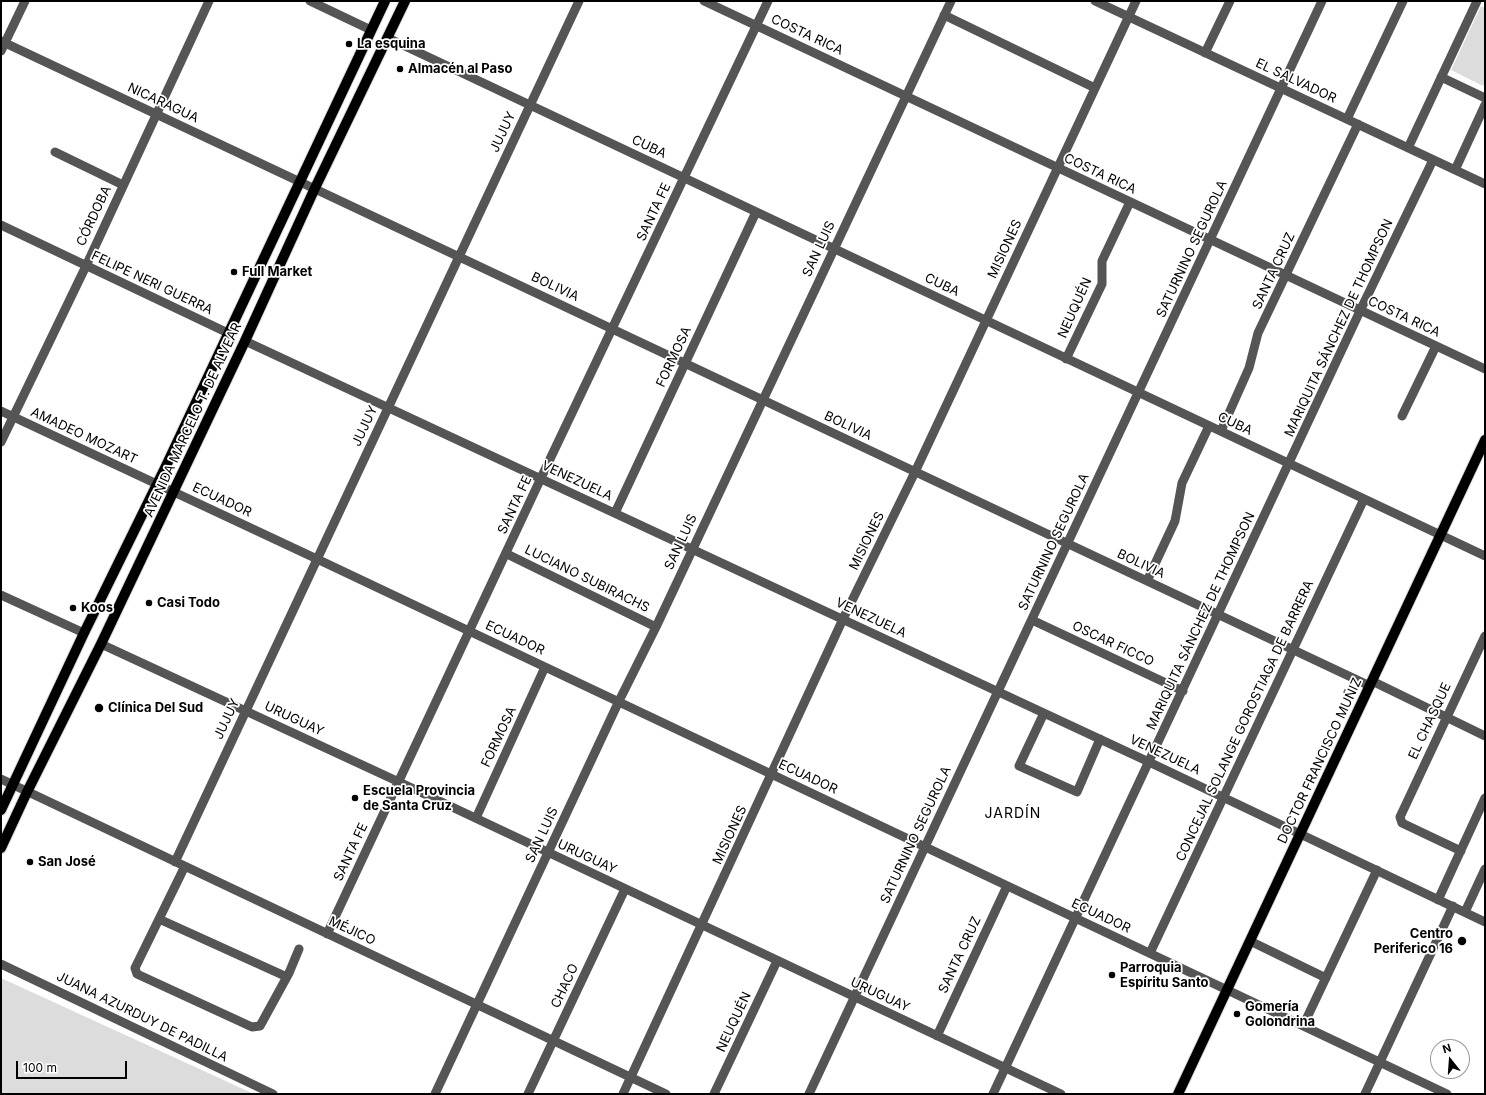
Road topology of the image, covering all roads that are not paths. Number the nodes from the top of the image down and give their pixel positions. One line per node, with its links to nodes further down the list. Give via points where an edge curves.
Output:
1 (24, 1): 21 (street)
2 (209, 1): 30 (street, CÓRDOBA)
3 (310, 1): 19 (street)
4 (385, 1): 19 (main road, AVENIDA MARCELO T. DE ALVEAR)
5 (405, 1): 20 (main road, AVENIDA MARCELO T. DE ALVEAR)
6 (579, 1): 28 (street, JUJUY)
7 (704, 1): 18 (street, COSTA RICA)
8 (768, 1): 18 (street, SANTA FE)
9 (951, 1): 16 (street, SAN LUIS)
10 (1095, 1): 17 (street, EL SALVADOR)
11 (1136, 1): 17 (street, MISIONES)
12 (1230, 1): 22 (street)
13 (1322, 1): 25 (street, SATURNINO SEGUROLA)
14 (1403, 1): 31 (street)
15 (1477, 1): 23 (street)
16 (944, 15): 24 (street); 26 (street, SAN LUIS)
17 (1129, 17): 22 (street, EL SALVADOR); 24 (street, MISIONES)
18 (756, 26): 26 (street, COSTA RICA); 38 (street, SANTA FE)
19 (371, 30): 39 (main road, AVENIDA MARCELO T. DE ALVEAR)
20 (388, 38): 28 (street, CUBA); 42 (main road, AVENIDA MARCELO T. DE ALVEAR)
21 (2, 45): 30 (street, NICARAGUA)
22 (1205, 53): 25 (street, EL SALVADOR)
23 (1441, 77): 27 (street); 33 (street)
24 (1095, 88): 36 (street, MISIONES)
25 (1282, 88): 31 (street, EL SALVADOR); 46 (street, SATURNINO SEGUROLA)
26 (906, 96): 36 (street, COSTA RICA); 47 (street, SAN LUIS)
27 (1485, 98)
28 (530, 105): 38 (street, CUBA); 48 (street, JUJUY)
29 (1485, 105): 37 (street)
30 (156, 114): 39 (street, NICARAGUA); 41 (street, CÓRDOBA)
31 (1347, 119): 32 (street, EL SALVADOR)
32 (1358, 124): 33 (street, EL SALVADOR); 50 (street, SANTA CRUZ)
33 (1408, 148): 35 (street, EL SALVADOR)
34 (55, 152): 41 (street)
35 (1433, 160): 37 (street, EL SALVADOR); 51 (street, MARIQUITA SÁNCHEZ DE THOMPSON)
36 (1058, 168): 43 (street, COSTA RICA); 52 (street, MISIONES)
37 (1455, 170): 40 (street, EL SALVADOR)
38 (684, 178): 44 (street, CUBA); 53 (street, SANTA FE)
39 (300, 181): 42 (street, NICARAGUA); 54 (main road, AVENIDA MARCELO T. DE ALVEAR)
40 (1485, 184)
41 (123, 186): 49 (street, CÓRDOBA)
42 (314, 188): 48 (street, BOLIVIA); 55 (main road, AVENIDA MARCELO T. DE ALVEAR)
43 (1130, 202): 46 (street, COSTA RICA); 57 (street, NEUQUÉN, via 1102,261 1102,284)
44 (756, 212): 47 (street, CUBA); 58 (street, FORMOSA)
45 (1, 225): 49 (street, FELIPE NERI GUERRA)
46 (1210, 240): 50 (street, COSTA RICA); 60 (street, SATURNINO SEGUROLA)
47 (834, 248): 52 (street, CUBA); 61 (street, SAN LUIS)
48 (459, 257): 53 (street, BOLIVIA); 62 (street, JUJUY)
49 (86, 266): 54 (street, FELIPE NERI GUERRA); 64 (street, CÓRDOBA)
50 (1285, 276): 51 (street, COSTA RICA); 67 (street, SANTA CRUZ, via 1258,333 1249,368)
51 (1360, 311): 56 (street, COSTA RICA); 70 (street, MARIQUITA SÁNCHEZ DE THOMPSON)
52 (986, 320): 57 (street, CUBA); 71 (street, MISIONES)
53 (613, 329): 58 (street, BOLIVIA); 72 (street, SANTA FE)
54 (228, 333): 73 (main road, AVENIDA MARCELO T. DE ALVEAR)
55 (244, 341): 62 (street, VENEZUELA); 74 (main road, AVENIDA MARCELO T. DE ALVEAR)
56 (1436, 346): 59 (street, COSTA RICA); 65 (street)
57 (1066, 359): 60 (street, CUBA)
58 (685, 363): 61 (street, BOLIVIA); 76 (street, FORMOSA)
59 (1485, 369)
60 (1139, 393): 66 (street, CUBA); 78 (street, SATURNINO SEGUROLA)
61 (762, 400): 71 (street, BOLIVIA); 79 (street, SAN LUIS)
62 (388, 409): 72 (street, VENEZUELA); 82 (street, JUJUY)
63 (1, 411): 64 (street, AMADEO MOZART)
64 (13, 416): 69 (street, CÓRDOBA); 73 (street, AMADEO MOZART)
65 (1402, 416)
66 (1209, 426): 67 (street, CUBA); 83 (street, via 1182,483 1175,521)
67 (1221, 432): 70 (street, CUBA)
68 (1485, 440): 77 (main road, DOCTOR FRANCISCO MUÑIZ)
69 (1, 442)
70 (1289, 464): 75 (street, CUBA); 85 (street, MARIQUITA SÁNCHEZ DE THOMPSON)
71 (915, 472): 78 (street, BOLIVIA); 86 (street, MISIONES)
72 (541, 478): 76 (street, VENEZUELA); 80 (street, SANTA FE)
73 (157, 485): 74 (street, ECUADOR); 90 (main road, AVENIDA MARCELO T. DE ALVEAR)
74 (174, 492): 82 (street, ECUADOR); 92 (main road, AVENIDA MARCELO T. DE ALVEAR)
75 (1364, 499): 77 (street, CUBA); 93 (street, CONCEJAL SOLANGE GOROSTIAGA DE BARRERA)
76 (615, 512): 79 (street, VENEZUELA)
77 (1441, 536): 81 (street, CUBA); 95 (main road, DOCTOR FRANCISCO MUÑIZ)
78 (1068, 544): 83 (street, BOLIVIA); 87 (street, SATURNINO SEGUROLA)
79 (692, 548): 86 (street, VENEZUELA); 88 (street, SAN LUIS)
80 (507, 554): 88 (street, LUCIANO SUBIRACHS); 89 (street, SANTA FE)
81 (1485, 556)
82 (317, 559): 89 (street, ECUADOR); 99 (street, JUJUY)
83 (1147, 581): 85 (street, BOLIVIA)
84 (1, 595): 90 (street)
85 (1218, 615): 93 (street, BOLIVIA); 96 (street, MARIQUITA SÁNCHEZ DE THOMPSON)
86 (844, 619): 97 (street, VENEZUELA); 105 (street, MISIONES)
87 (1032, 620): 96 (street, OSCAR FICCO); 97 (street, SATURNINO SEGUROLA)
88 (656, 627): 98 (street, SAN LUIS)
89 (469, 630): 94 (street, ECUADOR); 107 (street, SANTA FE)
90 (84, 633): 108 (main road, AVENIDA MARCELO T. DE ALVEAR)
91 (1485, 636): 101 (street, EL CHASQUE)
92 (101, 644): 99 (street, URUGUAY); 109 (main road, AVENIDA MARCELO T. DE ALVEAR)
93 (1293, 650): 95 (street, BOLIVIA); 110 (street, CONCEJAL SOLANGE GOROSTIAGA DE BARRERA)
94 (545, 667): 98 (street, ECUADOR); 113 (street, FORMOSA)
95 (1371, 684): 101 (street, BOLIVIA); 114 (main road, DOCTOR FRANCISCO MUÑIZ)
96 (1183, 691): 104 (street, MARIQUITA SÁNCHEZ DE THOMPSON)
97 (998, 692): 100 (street, VENEZUELA); 115 (street, SATURNINO SEGUROLA)
98 (619, 701): 105 (street, ECUADOR); 118 (street, SAN LUIS)
99 (246, 711): 107 (street, URUGUAY); 119 (street, JUJUY)
100 (1044, 713): 103 (street, VENEZUELA); 103 (street, via 1020,766 1076,792)
101 (1447, 717): 102 (street, BOLIVIA); 117 (street, EL CHASQUE, via 1400,817 1402,823)
102 (1485, 736)
103 (1100, 739): 104 (street, VENEZUELA)
104 (1149, 762): 110 (street, VENEZUELA); 128 (street, MARIQUITA SÁNCHEZ DE THOMPSON)
105 (772, 774): 115 (street, ECUADOR); 131 (street, MISIONES)
106 (1, 779): 108 (street, MÉJICO)
107 (398, 782): 113 (street, URUGUAY); 132 (street, SANTA FE)
108 (13, 785): 109 (street, MÉJICO); 112 (main road, AVENIDA MARCELO T. DE ALVEAR)
109 (27, 792): 116 (main road, AVENIDA MARCELO T. DE ALVEAR); 119 (street, MÉJICO)
110 (1223, 797): 114 (street, VENEZUELA); 135 (street, CONCEJAL SOLANGE GOROSTIAGA DE BARRERA)
111 (1485, 798): 117 (street)
112 (1, 810)
113 (476, 818): 118 (street, URUGUAY)
114 (1300, 834): 122 (street, VENEZUELA); 133 (main road, DOCTOR FRANCISCO MUÑIZ)
115 (925, 847): 123 (street, ECUADOR); 141 (street, SATURNINO SEGUROLA)
116 (1, 848)
117 (1460, 851): 125 (street)
118 (548, 853): 124 (street, URUGUAY); 142 (street, SAN LUIS)
119 (175, 862): 120 (street, MÉJICO)
120 (185, 866): 129 (street); 132 (street, MÉJICO)
121 (1485, 868): 127 (street)
122 (1377, 870): 125 (street, VENEZUELA); 139 (street)
123 (1007, 886): 128 (street, ECUADOR); 144 (street, SANTA CRUZ)
124 (625, 889): 131 (street, URUGUAY); 145 (street, CHACO)
125 (1438, 900): 126 (street, VENEZUELA)
126 (1453, 906): 127 (street, VENEZUELA); 146 (street)
127 (1465, 912): 130 (street, VENEZUELA)
128 (1075, 918): 135 (street, ECUADOR); 147 (street, MARIQUITA SÁNCHEZ DE THOMPSON)
129 (159, 919): 138 (street); 138 (street, via 135,968 137,974 252,1027 260,1026)
130 (1485, 922)
131 (702, 926): 136 (street, URUGUAY); 148 (street, MISIONES)
132 (327, 934): 142 (street, MÉJICO)
133 (1250, 941): 139 (street); 140 (main road, DOCTOR FRANCISCO MUÑIZ)
134 (299, 949): 138 (street)
135 (1150, 953): 140 (street, ECUADOR)
136 (777, 961): 141 (street, URUGUAY); 154 (street, NEUQUÉN)
137 (1, 964): 149 (street, JUANA AZURDUY DE PADILLA)
138 (287, 977)
139 (1326, 978): 143 (street)
140 (1227, 990): 143 (street, ECUADOR); 158 (main road, DOCTOR FRANCISCO MUÑIZ)
141 (855, 997): 144 (street, URUGUAY); 155 (street, SATURNINO SEGUROLA)
142 (476, 1004): 145 (street, MÉJICO); 150 (street, SAN LUIS)
143 (1303, 1026): 146 (street, ECUADOR)
144 (937, 1036): 147 (street, URUGUAY)
145 (554, 1041): 148 (street, MÉJICO); 151 (street, CHACO)
146 (1380, 1062): 159 (street); 160 (street, ECUADOR)
147 (1005, 1069): 156 (street, MARIQUITA SÁNCHEZ DE THOMPSON); 157 (street, URUGUAY)
148 (631, 1077): 152 (street, MISIONES); 153 (street, MÉJICO)
149 (273, 1094)
150 (435, 1094)
151 (528, 1094)
152 (623, 1094)
153 (666, 1094)
154 (714, 1094)
155 (809, 1094)
156 (993, 1094)
157 (1061, 1094)
158 (1178, 1094)
159 (1365, 1094)
160 (1447, 1094)

